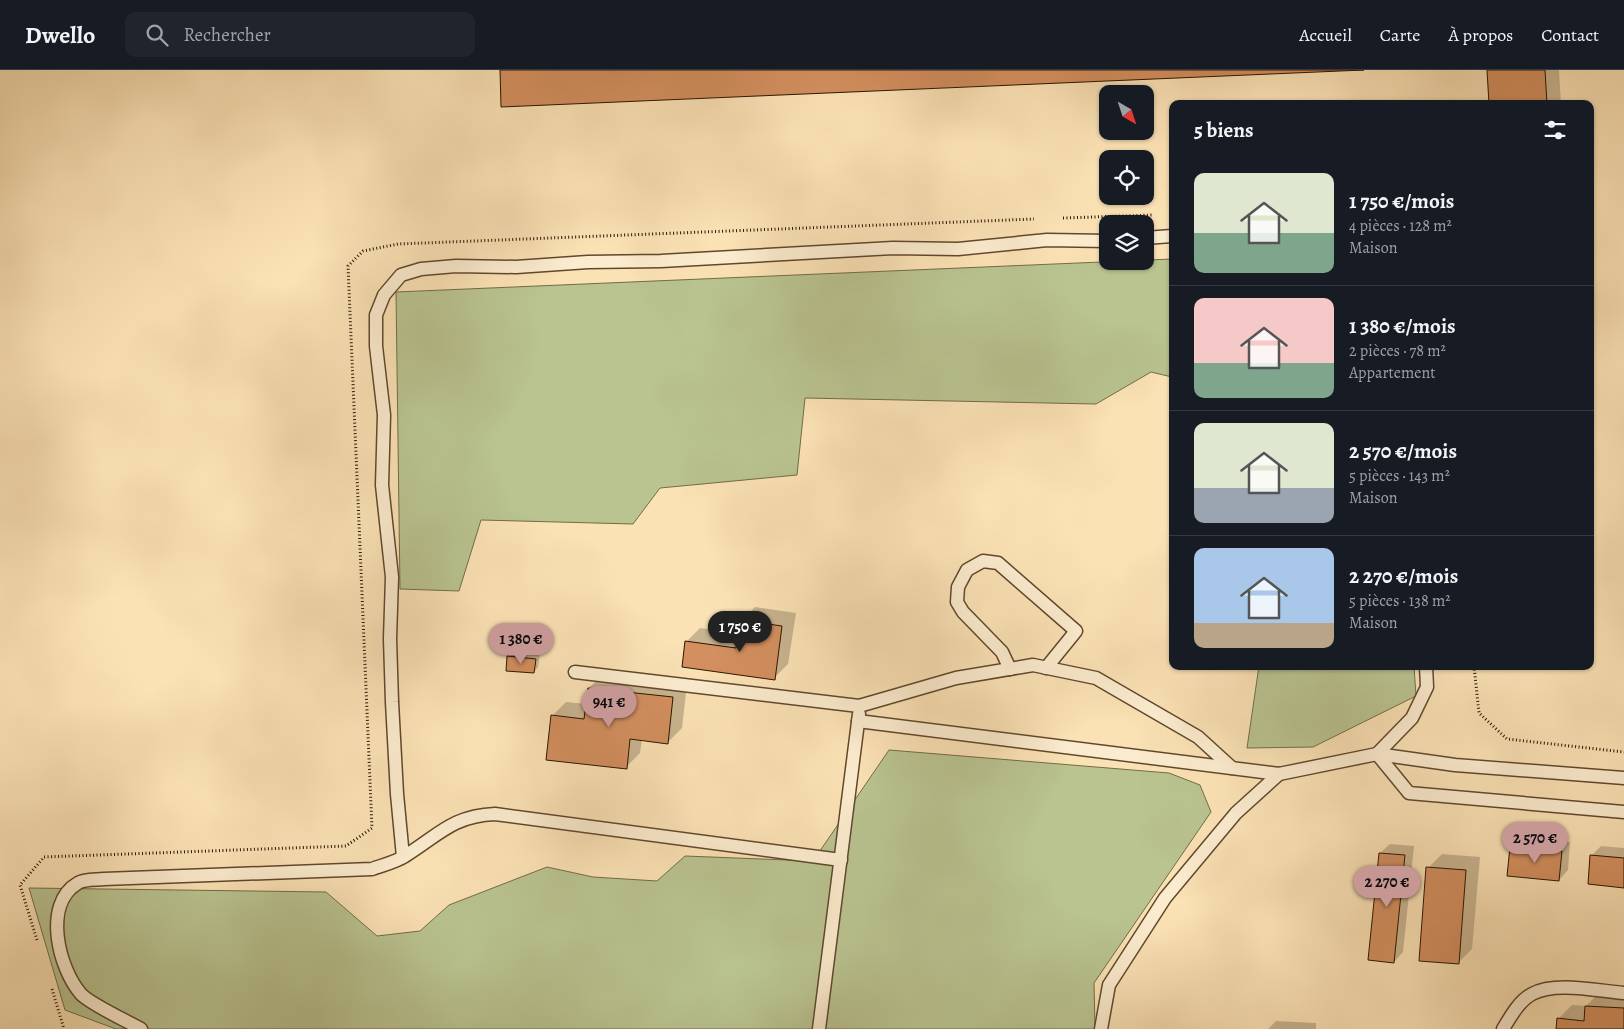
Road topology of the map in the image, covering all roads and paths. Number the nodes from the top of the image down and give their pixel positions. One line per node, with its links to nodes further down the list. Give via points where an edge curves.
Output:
1 (1163, 215): 3 (path)
2 (1035, 219): 22 (path, via 408,244 363,251 348,266 372,828 346,846 44,857 20,885)
3 (1054, 219)
4 (1169, 236): 5 (lane)
5 (1154, 237)
6 (1099, 241): 20 (lane, via 1047,240 958,249 893,248 516,267 456,266 421,269 401,275 384,295 376,315 376,346 384,415 382,485 392,577 391,675)
7 (1046, 668): 8 (lane, via 1033,665); 8 (lane, via 1076,631 998,563 983,561 967,570 958,587 957,602 1002,652); 16 (lane, via 1096,678 1198,736)
8 (1010, 669): 12 (lane, via 956,678)
9 (1426, 670): 15 (lane, via 1427,688 1412,718)
10 (1474, 670): 14 (path, via 1479,713 1507,739)
11 (575, 672): 12 (lane)
12 (860, 706): 13 (lane)
13 (858, 721): 16 (lane); 21 (lane)
14 (1624, 752)
15 (1378, 754): 17 (lane); 18 (lane, via 1455,765); 19 (lane, via 1408,793)
16 (1232, 768): 17 (lane)
17 (1279, 774): 28 (lane, via 1236,812 1165,898 1109,985)
18 (1624, 778)
19 (1624, 812)
20 (403, 857): 21 (lane, via 452,823 475,815 495,814); 26 (lane, via 372,869 104,879 78,883 66,895 56,917 57,936 67,970 82,995)
21 (841, 860): 27 (lane)
22 (39, 948)
23 (50, 984): 25 (path)
24 (1624, 994): 29 (lane, via 1553,987 1532,994 1516,1008)
25 (64, 1029)
26 (141, 1029)
27 (819, 1029)
28 (1100, 1029)
29 (1503, 1029)

